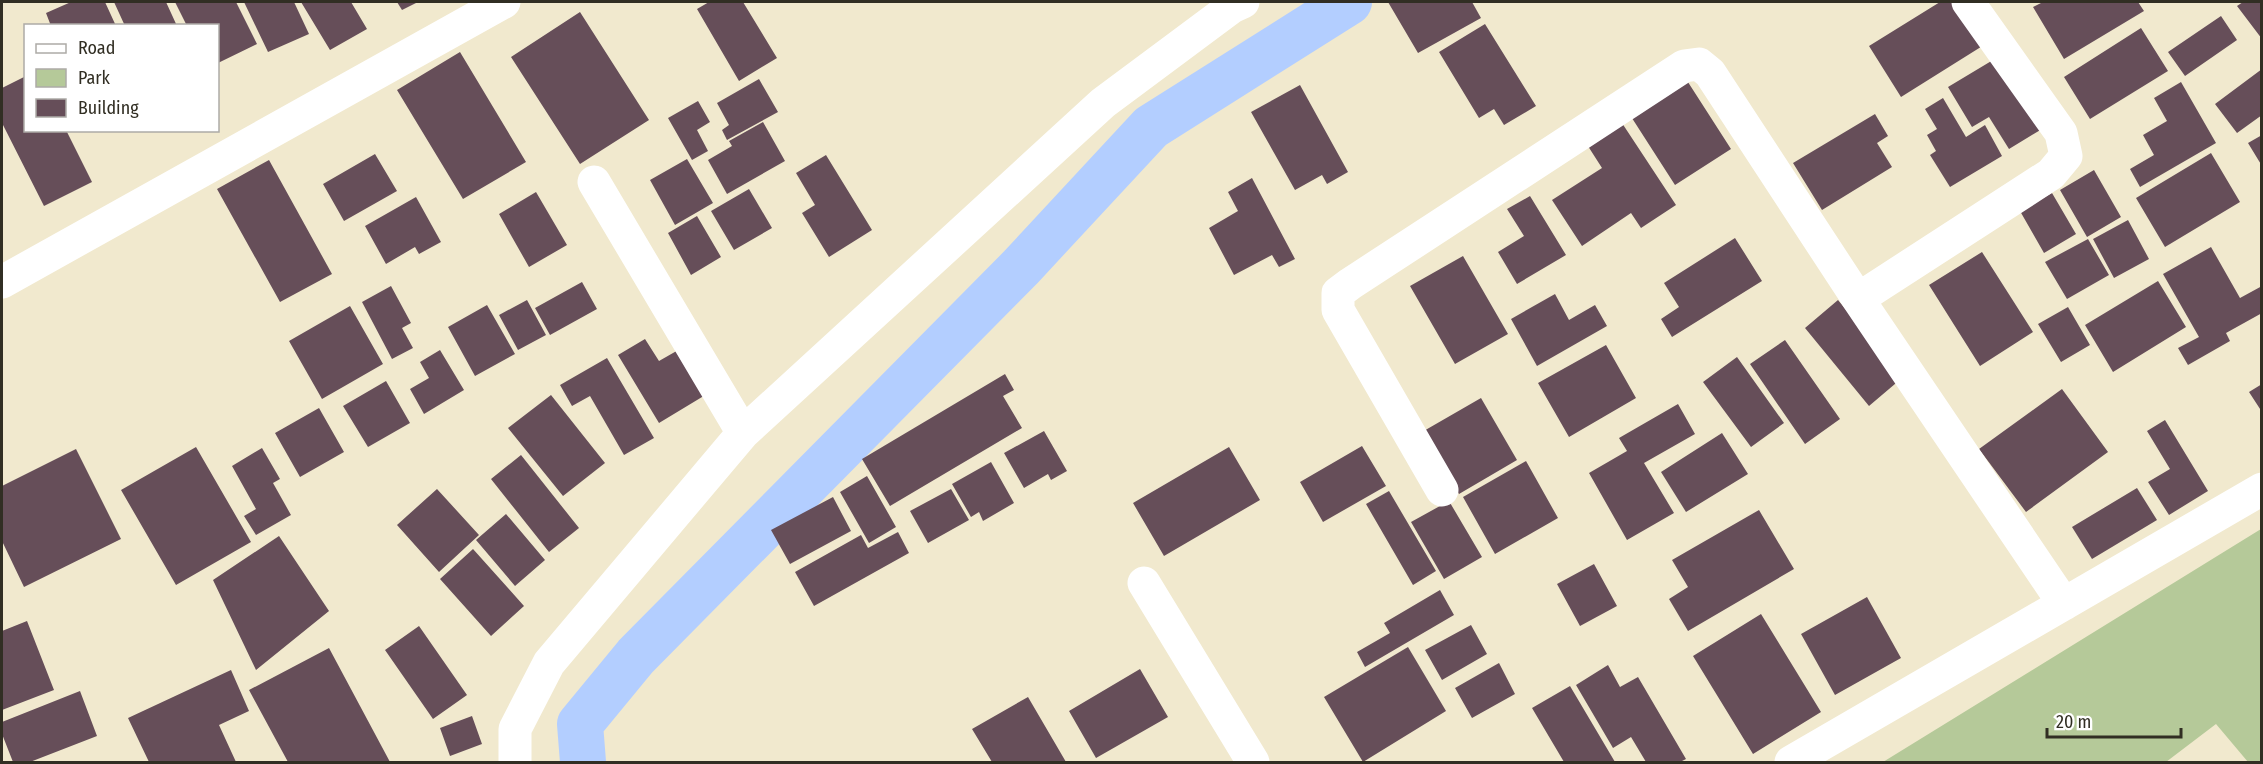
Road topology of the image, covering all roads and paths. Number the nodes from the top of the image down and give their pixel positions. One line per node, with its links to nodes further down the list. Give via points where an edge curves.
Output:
1 (1243, 2): 7 (street, via 1103,103)
2 (1968, 2): 6 (street, via 2061,134 2066,156 2051,174)
3 (487, 5): 5 (street)
4 (594, 182): 7 (street)
5 (2, 282)
6 (1858, 299): 9 (street, via 1710,74 1699,64 1684,66 1338,294 1338,310); 11 (street)
7 (743, 433): 12 (street, via 549,663 515,729)
8 (2262, 489): 11 (street)
9 (1442, 490)
10 (1144, 583): 13 (street)
11 (2064, 604): 14 (street)
12 (516, 762)
13 (1253, 762)
14 (1791, 762)

